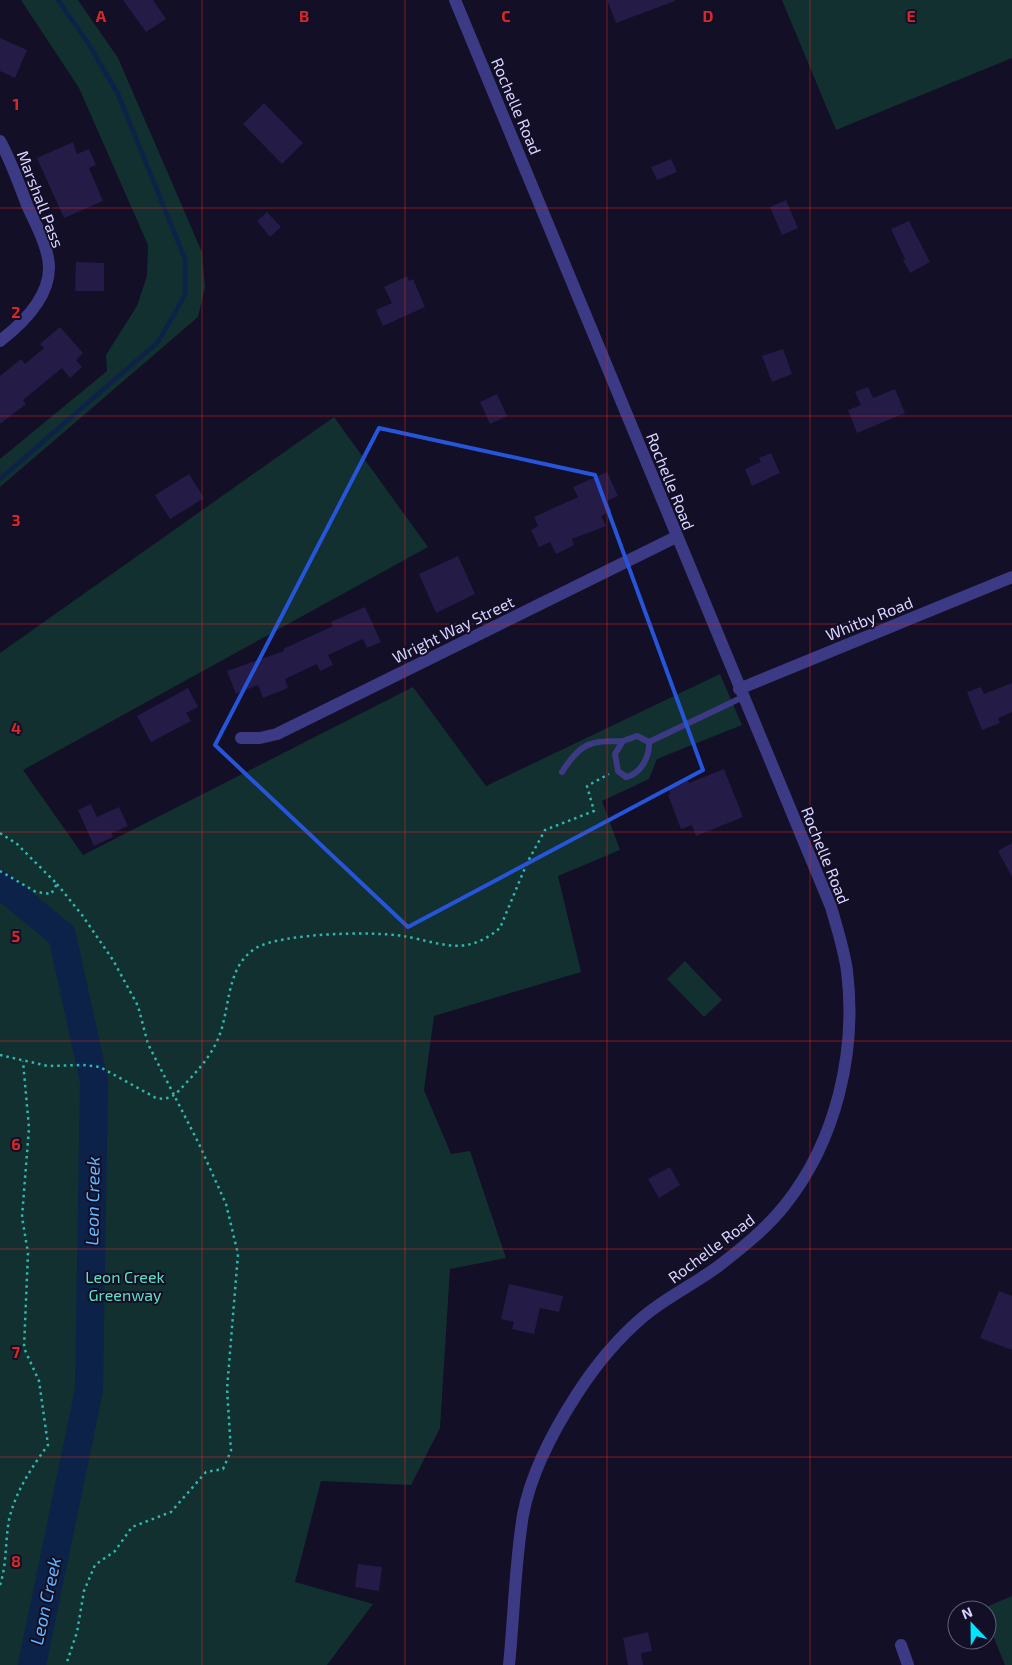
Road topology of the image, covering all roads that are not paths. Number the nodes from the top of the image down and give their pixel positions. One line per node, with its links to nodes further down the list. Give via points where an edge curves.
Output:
1 (455, 0): 4 (street, Rochelle Road)
2 (0, 141): 3 (street, Marshall Pass, via 42,240 49,266 37,304 16,329)
3 (0, 341)
4 (676, 537): 6 (street, Rochelle Road); 7 (street, Wright Way Street, via 276,734)
5 (1012, 577): 6 (street, Whitby Road)
6 (741, 693): 9 (lane); 12 (street, Rochelle Road, via 839,934 847,970 849,1006 843,1076 822,1142 806,1176 785,1205 752,1239 644,1316 617,1341 562,1418 543,1454 523,1515)
7 (241, 738)
8 (623, 742): 9 (lane, via 637,736); 9 (lane, via 615,754 618,771 626,777 633,775 644,763 650,751); 10 (lane, via 594,741 569,761)
9 (649, 742)
10 (562, 772)
11 (901, 1644): 13 (street)
12 (509, 1665)
13 (908, 1665)

